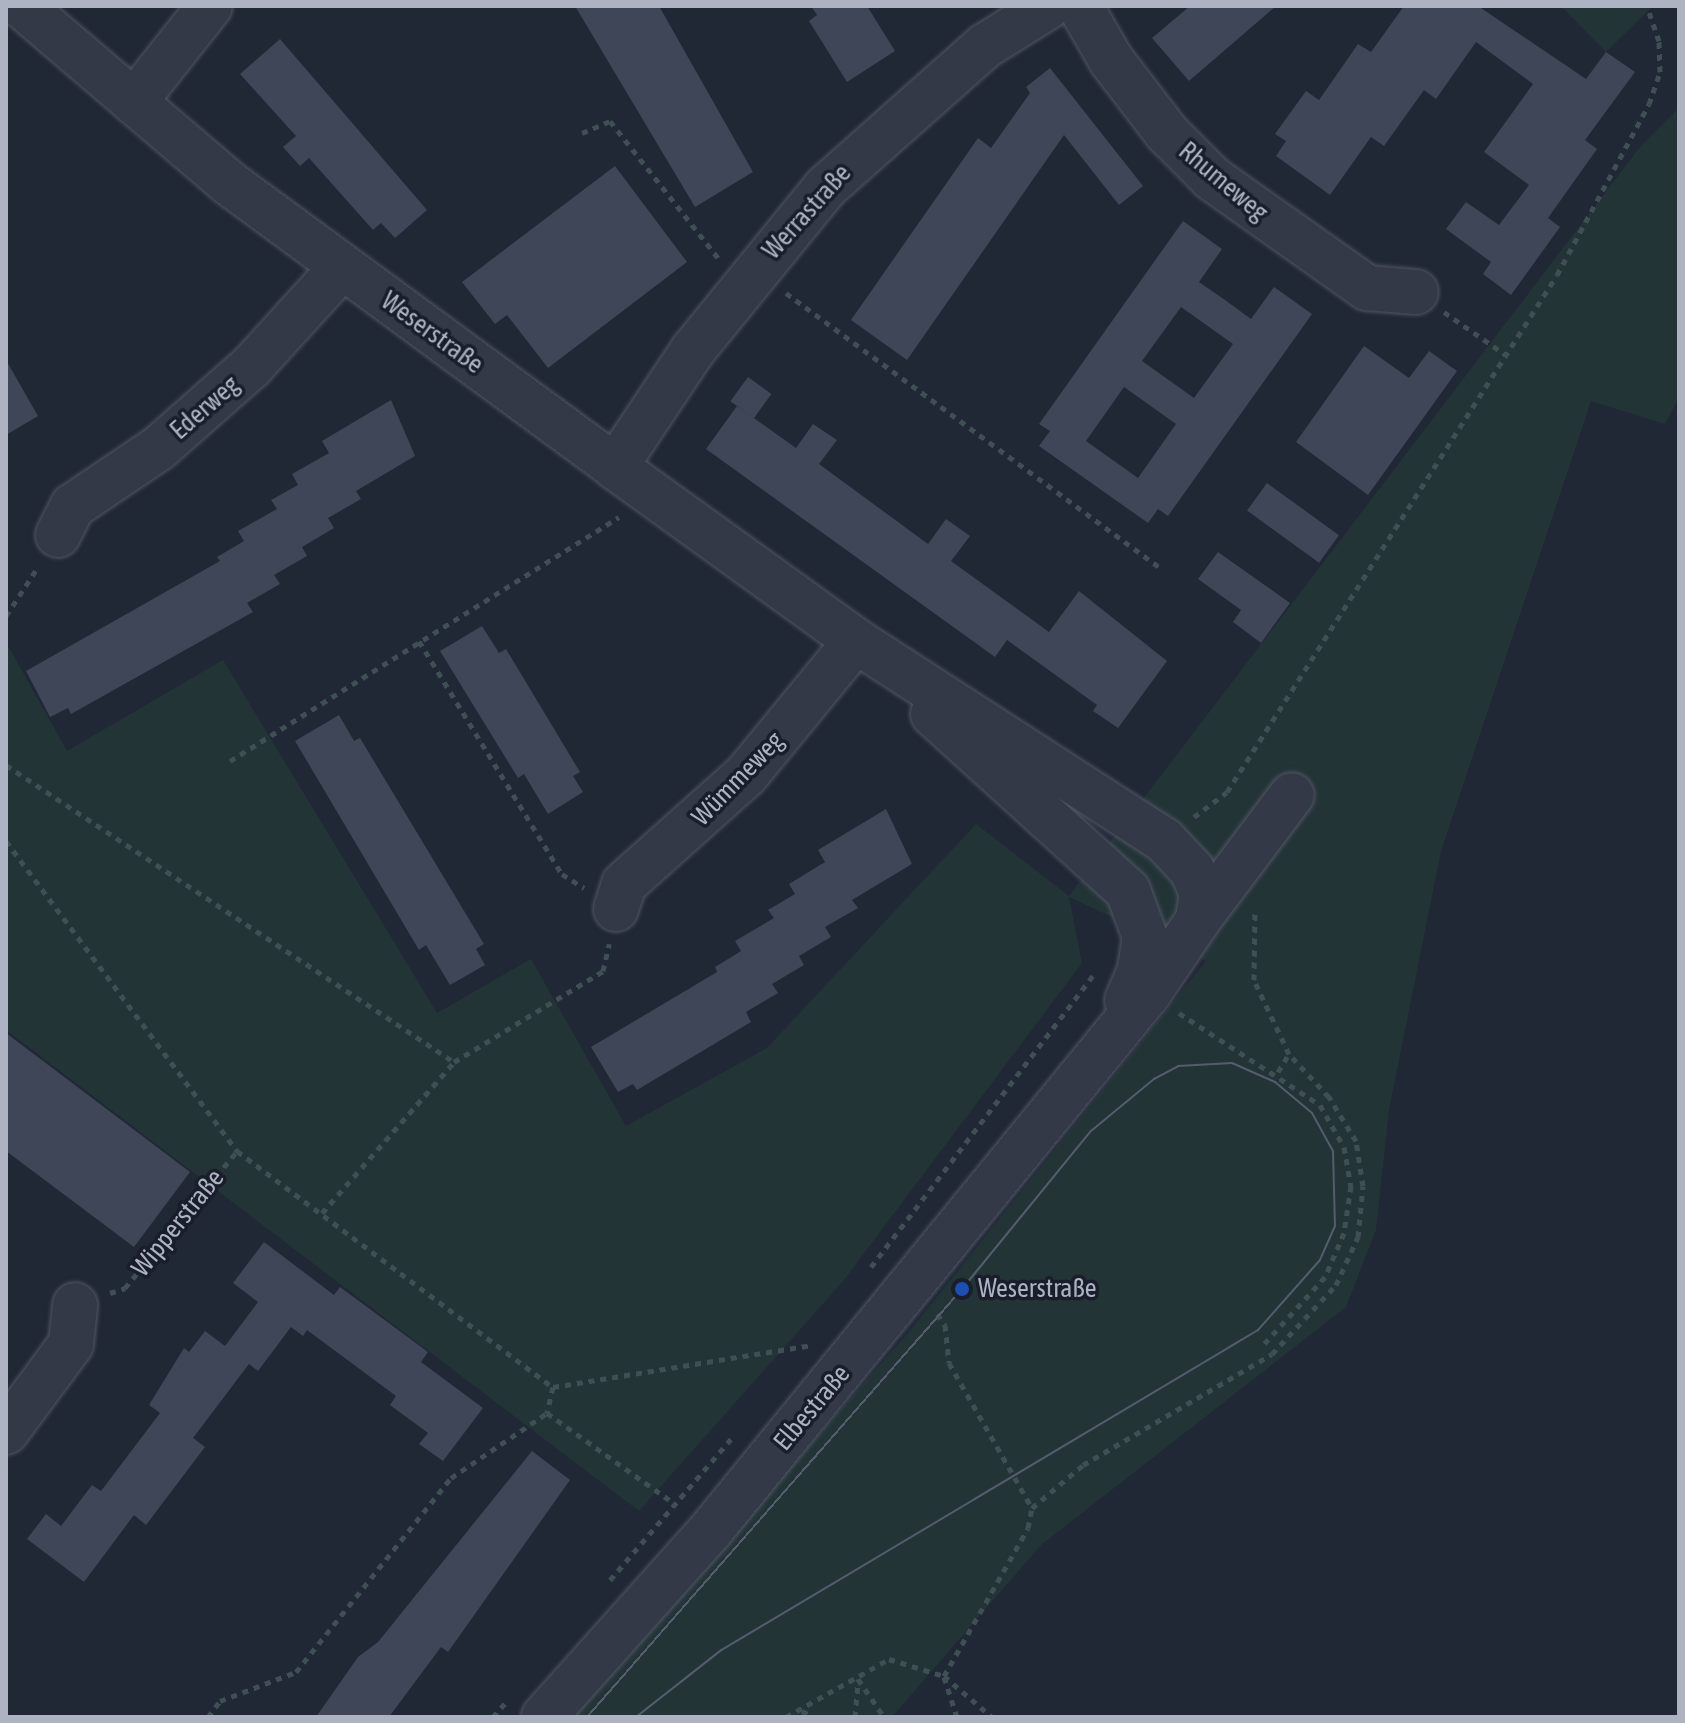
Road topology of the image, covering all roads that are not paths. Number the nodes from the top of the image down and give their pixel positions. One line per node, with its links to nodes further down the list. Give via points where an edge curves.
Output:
1 (22, 6): 5 (street, Weserstraße)
2 (210, 6): 5 (street)
3 (1049, 6): 8 (street, Werrastraße, via 985,46 870,144 749,280)
4 (1080, 6): 7 (street, Rhumeweg, via 1157,121 1213,179 1367,288)
5 (134, 102): 6 (street, Weserstraße)
6 (342, 267): 8 (street, Weserstraße); 9 (street, Ederweg, via 251,367 159,448 73,506)
7 (1416, 292)
8 (615, 467): 10 (street, Weserstraße)
9 (58, 535)
10 (856, 641): 12 (street, Wümmeweg, via 746,775 624,884); 13 (street, Weserstraße, via 1164,840 1192,870 1202,894); 14 (street, Weserstraße, via 1012,792 1128,891 1142,914 1140,970)
11 (1292, 795): 13 (street)
12 (616, 909)
13 (1198, 920): 14 (street, via 1148,994)
14 (1069, 1089): 17 (street, Elbestraße, via 711,1530)
15 (75, 1305): 16 (street, via 71,1344)
16 (6, 1432)
17 (529, 1705)

